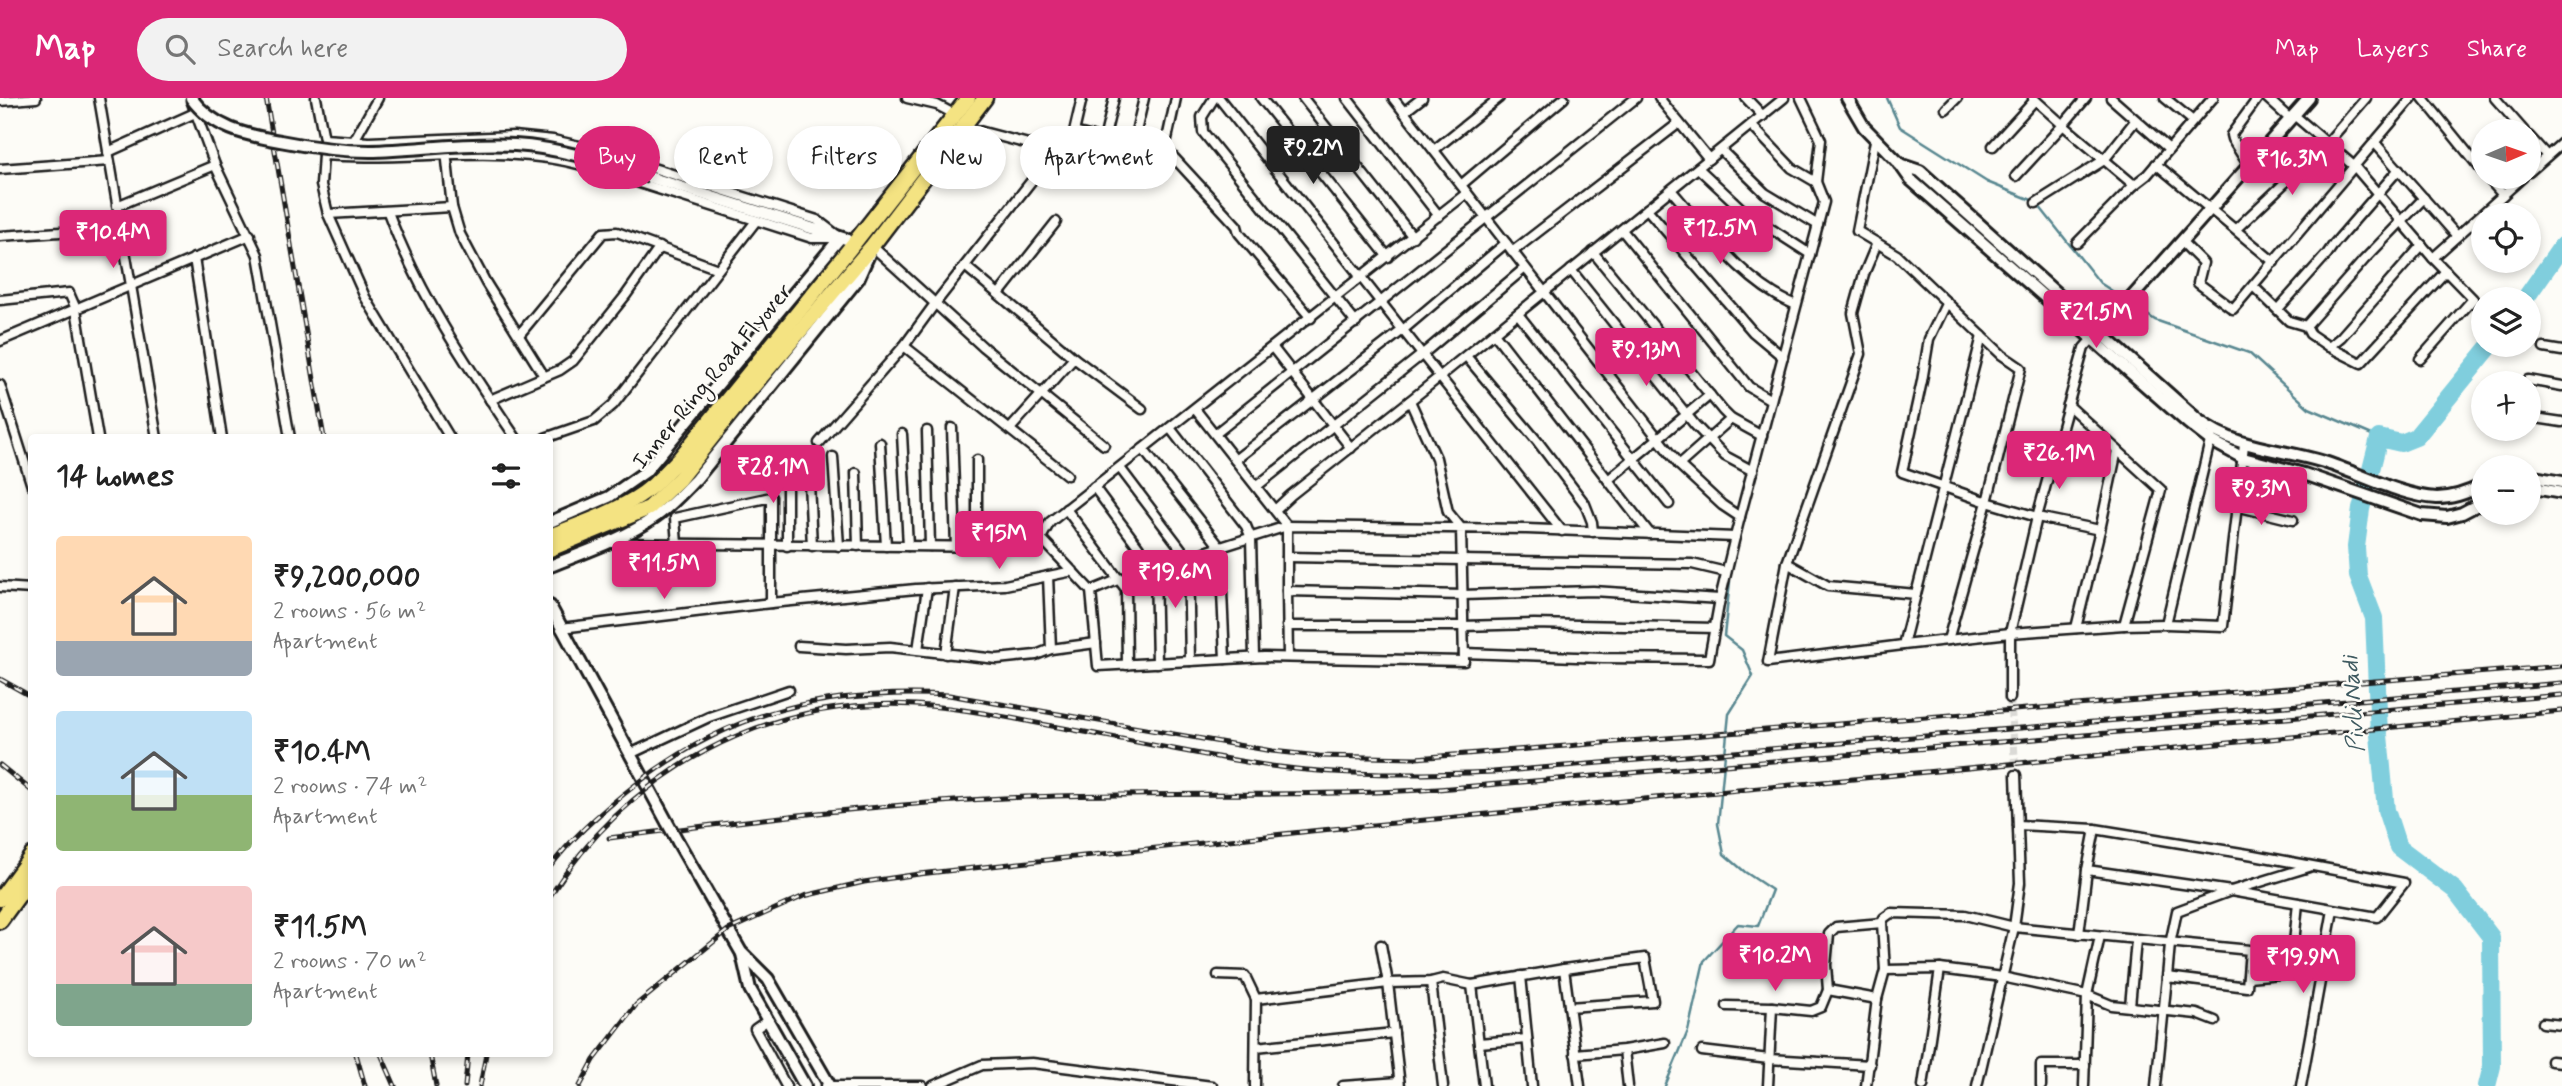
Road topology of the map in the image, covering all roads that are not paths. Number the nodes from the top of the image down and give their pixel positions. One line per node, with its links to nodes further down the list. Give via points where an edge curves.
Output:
1 (36, 98): 41 (street)
2 (99, 98): 73 (street)
3 (183, 98): 44 (street)
4 (191, 98): 44 (street); 123 (street, bridge, via 215,121 238,132 316,148 369,151 484,145 579,155)
5 (316, 98): 61 (street)
6 (378, 98): 63 (street)
7 (907, 98): 45 (street)
8 (968, 98): 45 (highway, Inner Ring Road Flyover)
9 (985, 98): 54 (highway, Inner Ring Road Flyover)
10 (1082, 98): 55 (street)
11 (1114, 98): 56 (street)
12 (1144, 98): 57 (street)
13 (1176, 98): 58 (street)
14 (1217, 98): 145 (street); 150 (street, via 1202,117 1203,132)
15 (1261, 98): 135 (street)
16 (1303, 98): 122 (street)
17 (1346, 98): 109 (street)
18 (1393, 98): 43 (street)
19 (1422, 98): 43 (street)
20 (1499, 98): 70 (street)
21 (1564, 98): 91 (street)
22 (1636, 98): 110 (street)
23 (1659, 98): 51 (street)
24 (1746, 98): 46 (street)
25 (1784, 98): 46 (street)
26 (1801, 98): 90 (street, via 1821,140)
27 (1847, 98): 62 (street)
28 (1956, 98): 42 (street)
29 (2086, 98): 53 (street)
30 (2111, 98): 49 (street)
31 (2165, 98): 50 (street)
32 (2213, 98): 50 (street)
33 (2258, 98): 84 (street, via 2231,135)
34 (2267, 98): 47 (street)
35 (2309, 98): 47 (street)
36 (2366, 98): 64 (street)
37 (2412, 98): 65 (street)
38 (2423, 98): 77 (street)
39 (2495, 98): 48 (street)
40 (2034, 99): 53 (street); 67 (street)
41 (0, 101)
42 (1946, 109)
43 (1404, 112): 70 (street)
44 (195, 113): 73 (street); 83 (street)
45 (954, 114): 124 (highway, Inner Ring Road Flyover)
46 (1763, 116): 52 (street)
47 (2292, 117): 64 (street); 84 (street)
48 (2514, 119)
49 (2135, 121): 68 (street); 79 (street)
50 (2193, 121): 68 (street)
51 (1679, 123): 78 (street); 132 (street)
52 (1751, 125): 71 (street); 90 (street, via 1792,168)
53 (2063, 125): 79 (street); 89 (street)
54 (965, 126)
55 (1075, 126)
56 (1107, 126)
57 (1137, 126)
58 (1170, 126)
59 (446, 138): 63 (street); 74 (street); 123 (street, via 524,136 573,144 817,220)
60 (1006, 138): 140 (street, via 1055,151)
61 (324, 139): 63 (street); 72 (street)
62 (1875, 141): 127 (street, via 1857,231); 165 (street, via 1910,180)
63 (352, 142): 76 (street)
64 (2327, 143): 85 (street); 117 (street)
65 (2375, 143): 85 (street); 88 (street)
66 (2562, 143): 75 (street)
67 (1993, 146)
68 (2169, 149): 82 (street)
69 (2541, 149): 75 (street)
70 (1434, 150): 91 (street)
71 (1721, 150): 78 (street); 114 (street, via 1765,193)
72 (323, 155): 76 (street); 108 (street, via 321,185)
73 (108, 156): 87 (street); 103 (street)
74 (447, 156): 76 (street); 104 (street); 111 (street, via 516,154 568,161)
75 (2547, 156): 81 (street)
76 (352, 157)
77 (2471, 157)
78 (1709, 159): 86 (street)
79 (2104, 160): 92 (street); 101 (street)
80 (1177, 161): 159 (street)
81 (2541, 161)
82 (2156, 164): 92 (street); 105 (street)
83 (215, 165): 103 (street); 119 (street)
84 (2249, 166): 105 (street)
85 (2355, 167): 97 (street); 139 (street)
86 (1698, 168): 96 (street); 134 (street, via 1745,212)
87 (0, 169)
88 (2399, 169): 97 (street); 100 (street)
89 (2016, 176)
90 (1816, 182): 114 (street, via 1824,202)
91 (1461, 185): 98 (street)
92 (2134, 185): 128 (street)
93 (916, 189): 130 (highway, Inner Ring Road Flyover)
94 (2497, 189): 99 (street)
95 (2509, 189): 99 (street)
96 (1671, 190): 106 (street); 155 (street, via 1756,281)
97 (2377, 193): 112 (street); 157 (street)
98 (1467, 194): 109 (street); 110 (street)
99 (2502, 195): 102 (street)
100 (2424, 198): 112 (street); 121 (street)
101 (2036, 203)
102 (2495, 203)
103 (117, 206): 116 (street)
104 (452, 206): 107 (street); 164 (street, via 460,234)
105 (2211, 208): 117 (street); 125 (street)
106 (1647, 209): 118 (street); 175 (street, via 1753,332)
107 (388, 212): 108 (street); 187 (street, via 438,317)
108 (328, 214): 206 (street, via 369,306)
109 (1440, 216): 122 (street)
110 (1485, 216): 126 (street); 152 (street)
111 (756, 220): 123 (street, via 812,238); 142 (street)
112 (2401, 220): 129 (street); 161 (street)
113 (1056, 222): 149 (street)
114 (1818, 225): 134 (street)
115 (2471, 227): 121 (street)
116 (121, 228): 120 (street); 146 (street)
117 (2236, 229): 139 (street)
118 (1622, 230): 133 (street); 188 (street, via 1749,387)
119 (250, 235): 136 (street); 205 (street, via 263,274)
120 (0, 236)
121 (2457, 236): 137 (street)
122 (1413, 237): 135 (street)
123 (839, 238): 124 (street); 253 (street, via 645,472 609,497)
124 (855, 242): 138 (highway, Inner Ring Road Flyover)
125 (2182, 242): 147 (street, via 2203,263 2198,284 2234,309); 165 (street)
126 (1506, 243): 132 (street); 162 (street)
127 (1877, 243): 153 (street); 281 (street, via 1853,313 1861,355)
128 (2077, 243)
129 (2422, 245): 137 (street); 169 (street)
130 (872, 246): 138 (highway, Inner Ring Road Flyover); 154 (street); 264 (street, via 858,279 696,479 656,516)
131 (660, 247): 142 (street); 164 (street, via 617,232 603,233); 179 (street, via 580,355)
132 (1513, 251): 141 (street)
133 (1593, 253): 143 (street); 184 (street)
134 (1810, 254): 155 (street)
135 (1388, 257): 145 (street)
136 (194, 258): 146 (street); 204 (street)
137 (2433, 258): 144 (street)
138 (850, 260): 260 (highway, Inner Ring Road Flyover, via 654,484 600,517); 277 (highway, Inner Ring Road Flyover, via 666,494 632,517)
139 (2274, 262): 147 (street)
140 (965, 265): 149 (street); 154 (street)
141 (1525, 268): 148 (street); 173 (street)
142 (718, 269): 211 (street, via 603,414 584,426)
143 (1571, 270): 148 (street); 193 (street)
144 (2446, 271): 169 (street, via 2361,363); 177 (street, via 2473,299)
145 (1362, 277): 150 (street); 152 (street)
146 (130, 286): 156 (street); 203 (street)
147 (2253, 286): 157 (street)
148 (1544, 292): 158 (street); 213 (street)
149 (999, 294): 176 (street)
150 (1336, 298): 159 (street); 160 (street)
151 (0, 300): 156 (street, via 69,293)
152 (1382, 302): 160 (street); 162 (street)
153 (1947, 302): 166 (street); 239 (street, via 1929,339 1902,472)
154 (934, 305): 168 (street); 185 (street)
155 (1796, 305): 175 (street)
156 (76, 309): 167 (street); 202 (street)
157 (2278, 309): 161 (street, via 2289,321)
158 (1518, 314): 163 (street); 226 (street)
159 (1311, 318): 170 (street)
160 (1356, 323): 178 (street)
161 (2306, 326): 169 (street)
162 (1404, 329): 173 (street); 186 (street)
163 (1494, 333): 174 (street); 236 (street)
164 (519, 335): 179 (street)
165 (2096, 335): 190 (street, via 2084,348); 210 (street)
166 (1982, 336): 239 (street); 244 (street, via 2021,368)
167 (0, 341)
168 (904, 346): 200 (street); 215 (street)
169 (2329, 347)
170 (1273, 348): 178 (street); 192 (street)
171 (2544, 348): 172 (street)
172 (2562, 351)
173 (1423, 354): 180 (street); 197 (street)
174 (1466, 356): 180 (street); 258 (street, via 1585,504)
175 (1783, 357): 188 (street)
176 (1074, 358): 185 (street); 191 (street)
177 (2420, 359)
178 (1293, 373): 186 (street); 209 (street)
179 (544, 376): 187 (street)
180 (1441, 376): 189 (street); 257 (street)
181 (2541, 382): 183 (street)
182 (0, 385): 232 (street)
183 (2562, 386)
184 (1710, 395): 193 (street); 194 (street)
185 (1041, 396): 200 (street); 217 (street)
186 (1313, 399): 197 (street); 225 (street)
187 (490, 400): 207 (street)
188 (1771, 400): 212 (street)
189 (1410, 401): 219 (street); 255 (street, via 1436,458 1448,512)
190 (2068, 405): 221 (street); 251 (street)
191 (1142, 409)
192 (1195, 409): 199 (street); 209 (street)
193 (1687, 415): 213 (street); 214 (street)
194 (1731, 419): 212 (street); 214 (street)
195 (2541, 419): 196 (street)
196 (2562, 422)
197 (1333, 425): 219 (street); 238 (street)
198 (952, 428): 274 (street)
199 (1170, 428): 220 (street); 263 (street)
200 (1010, 429): 234 (street)
201 (927, 431): 273 (street)
202 (97, 434)
203 (155, 434)
204 (221, 434)
205 (289, 434)
206 (448, 434)
207 (513, 434)
208 (902, 434): 272 (street)
209 (1215, 434): 225 (street)
210 (2212, 435): 218 (street); 223 (street); 299 (street)
211 (553, 436)
212 (1762, 436): 231 (street)
213 (1659, 439): 226 (street); 229 (street)
214 (1708, 440): 229 (street); 231 (street)
215 (819, 443)
216 (880, 443): 271 (street)
217 (1104, 445)
218 (2245, 445): 223 (street); 242 (street, via 2327,463 2438,498)
219 (1350, 448): 249 (street)
220 (1143, 449): 230 (street); 276 (street)
221 (2117, 450): 256 (street); 300 (street, via 2161,489)
222 (833, 457): 269 (street)
223 (2243, 458): 246 (street); 247 (street, via 2433,517)
224 (978, 460): 275 (street)
225 (1235, 460): 238 (street)
226 (1634, 460): 236 (street); 245 (street)
227 (808, 461): 267 (street)
228 (787, 465): 268 (street)
229 (1679, 465): 250 (street)
230 (1119, 468): 240 (street); 279 (street)
231 (1752, 471): 250 (street)
232 (28, 473)
233 (856, 473): 270 (street)
234 (1067, 475)
235 (2541, 478): 237 (street)
236 (1608, 480): 259 (street)
237 (2562, 482)
238 (1257, 486): 249 (street)
239 (1943, 486): 244 (street); 294 (street)
240 (1094, 487): 248 (street); 283 (street)
241 (2541, 489): 243 (street)
242 (2471, 490)
243 (2562, 493)
244 (1987, 502): 251 (street); 307 (street)
245 (1669, 504)
246 (2236, 506): 252 (street); 299 (street, via 2223,626)
247 (2471, 508)
248 (1066, 509): 262 (street, via 1050,522); 287 (street)
249 (1275, 510): 254 (street)
250 (1740, 517): 261 (street)
251 (2036, 517): 256 (street); 306 (street)
252 (2293, 520)
253 (553, 522)
254 (1287, 526): 255 (street); 263 (street); 278 (street)
255 (1461, 528): 257 (street); 280 (street)
256 (2100, 530): 305 (street)
257 (1562, 531): 258 (street)
258 (1593, 532): 259 (street)
259 (1650, 534): 261 (street)
260 (553, 535)
261 (1735, 537): 285 (street)
262 (1041, 538): 275 (street, via 1003,547); 284 (street)
263 (1251, 538): 276 (street); 315 (street)
264 (607, 543): 265 (street); 282 (street)
265 (677, 544): 266 (street); 266 (street, via 675,518 771,496)
266 (772, 545): 268 (street); 297 (street)
267 (813, 545): 268 (street); 269 (street)
268 (787, 546)
269 (839, 546): 270 (street)
270 (858, 546): 271 (street)
271 (886, 546): 272 (street)
272 (908, 546): 273 (street)
273 (930, 546): 274 (street)
274 (956, 547): 275 (street)
275 (977, 547)
276 (1220, 547): 279 (street); 317 (street)
277 (553, 548)
278 (1287, 557): 280 (street); 293 (street)
279 (1188, 558): 283 (street); 318 (street)
280 (1462, 561): 285 (street, via 1692,564); 295 (street)
281 (1787, 563): 294 (street, via 1828,586); 309 (street, via 1768,662)
282 (553, 565)
283 (1155, 569): 287 (street); 319 (street)
284 (1073, 571): 286 (street); 292 (street)
285 (1726, 572): 296 (street)
286 (1048, 576): 289 (street, via 1004,585); 311 (street)
287 (1120, 579): 292 (street); 320 (street, via 1127,593)
288 (0, 587): 291 (street)
289 (955, 587): 290 (street); 314 (street)
290 (927, 588): 297 (street); 312 (street)
291 (28, 589)
292 (1091, 591): 308 (street)
293 (1287, 591): 295 (street); 301 (street)
294 (1916, 594): 309 (street)
295 (1462, 595): 296 (street, via 1593,591); 302 (street)
296 (1720, 599): 304 (street)
297 (771, 603): 303 (street)
298 (553, 612): 303 (street)
299 (2166, 624): 300 (street)
300 (2124, 625): 305 (street)
301 (1287, 626): 302 (street); 316 (street)
302 (1463, 626): 304 (street); 313 (street)
303 (561, 628): 323 (street)
304 (1714, 628): 313 (street, via 1709,659)
305 (2076, 628): 306 (street)
306 (2010, 633): 307 (street); 322 (street)
307 (1948, 640): 309 (street)
308 (1096, 643): 311 (street); 320 (street, via 1098,666)
309 (1903, 645)
310 (799, 646): 312 (street)
311 (1051, 649): 314 (street, via 997,659)
312 (918, 650): 314 (street)
313 (1464, 653): 316 (street, via 1464,661)
314 (946, 654)
315 (1254, 657): 316 (street); 317 (street)
316 (1288, 657)
317 (1225, 659): 318 (street)
318 (1190, 661): 319 (street)
319 (1157, 663): 320 (street)
320 (1127, 665)
321 (789, 690): 323 (street, via 709,717)
322 (2010, 698)
323 (630, 754): 343 (street, bridge)
324 (2016, 775): 325 (street)
325 (2018, 825): 326 (street); 337 (street, via 2021,883)
326 (2095, 829): 328 (street); 329 (street)
327 (28, 862): 332 (highway)
328 (2312, 866): 331 (street); 334 (street, via 2403,883 2376,918)
329 (2087, 870): 331 (street); 338 (street)
330 (28, 882): 335 (highway)
331 (2231, 891): 333 (street); 341 (street, via 2177,911)
332 (0, 900)
333 (2298, 903): 334 (street); 351 (street, via 2291,973)
334 (2333, 910): 402 (street)
335 (0, 921)
336 (1882, 923): 337 (street, via 1891,913 1965,915); 346 (street); 355 (street, via 1836,927 1829,934)
337 (2014, 927): 338 (street); 349 (street)
338 (2079, 934): 339 (street)
339 (2100, 936): 340 (street); 356 (street)
340 (2136, 940): 341 (street); 360 (street)
341 (2170, 944): 350 (street); 351 (street, via 2250,950)
342 (1381, 945): 353 (street)
343 (741, 952): 364 (street, via 750,989); 382 (street, via 768,979)
344 (1564, 969): 348 (street); 361 (street); 361 (street, via 1644,958 1653,1001)
345 (1940, 969): 346 (street); 349 (street); 397 (street)
346 (1885, 970): 358 (street)
347 (1218, 975): 357 (street, via 1245,976)
348 (1521, 976): 354 (street); 369 (street)
349 (2002, 977): 356 (street); 398 (street)
350 (2167, 977): 351 (street, via 2247,986); 363 (street)
351 (2248, 977)
352 (1431, 982): 353 (street); 354 (street, via 1443,979); 390 (street)
353 (1388, 984): 357 (street); 368 (street)
354 (1472, 985): 370 (street)
355 (1828, 990): 358 (street); 362 (street, via 1821,1007 1811,1011)
356 (2088, 995): 360 (street, via 2110,1005); 380 (street)
357 (1255, 999): 372 (street)
358 (1877, 999): 379 (street)
359 (1727, 1006): 362 (street)
360 (2130, 1006): 363 (street)
361 (1569, 1007): 375 (street)
362 (1772, 1007): 376 (street)
363 (2164, 1009): 365 (street); 401 (street)
364 (768, 1020): 383 (street, via 755,1028); 384 (street)
365 (2215, 1021)
366 (2543, 1023): 367 (street)
367 (2562, 1025)
368 (1394, 1033): 372 (street); 381 (street)
369 (1527, 1040): 370 (street); 392 (street)
370 (1479, 1043): 391 (street)
371 (1665, 1043): 373 (street)
372 (1256, 1047): 388 (street)
373 (1624, 1050): 375 (street); 394 (street)
374 (1702, 1051): 376 (street)
375 (1575, 1054): 393 (street)
376 (1769, 1059): 379 (street); 395 (street)
377 (2551, 1061): 378 (street)
378 (2562, 1062)
379 (1870, 1065): 396 (street)
380 (2085, 1065): 399 (street, via 2041,1065); 400 (street)
381 (1399, 1084): 389 (street)
382 (828, 1085): 385 (street)
383 (786, 1086)
384 (806, 1086)
385 (922, 1086)
386 (933, 1086): 387 (street, via 982,1065 1032,1063)
387 (1212, 1086)
388 (1255, 1086)
389 (1343, 1086)
390 (1443, 1086)
391 (1484, 1086)
392 (1532, 1086)
393 (1580, 1086)
394 (1628, 1086)
395 (1768, 1086)
396 (1866, 1086)
397 (1923, 1086)
398 (1977, 1086)
399 (2041, 1086)
400 (2084, 1086)
401 (2155, 1086)
402 (2301, 1086)

